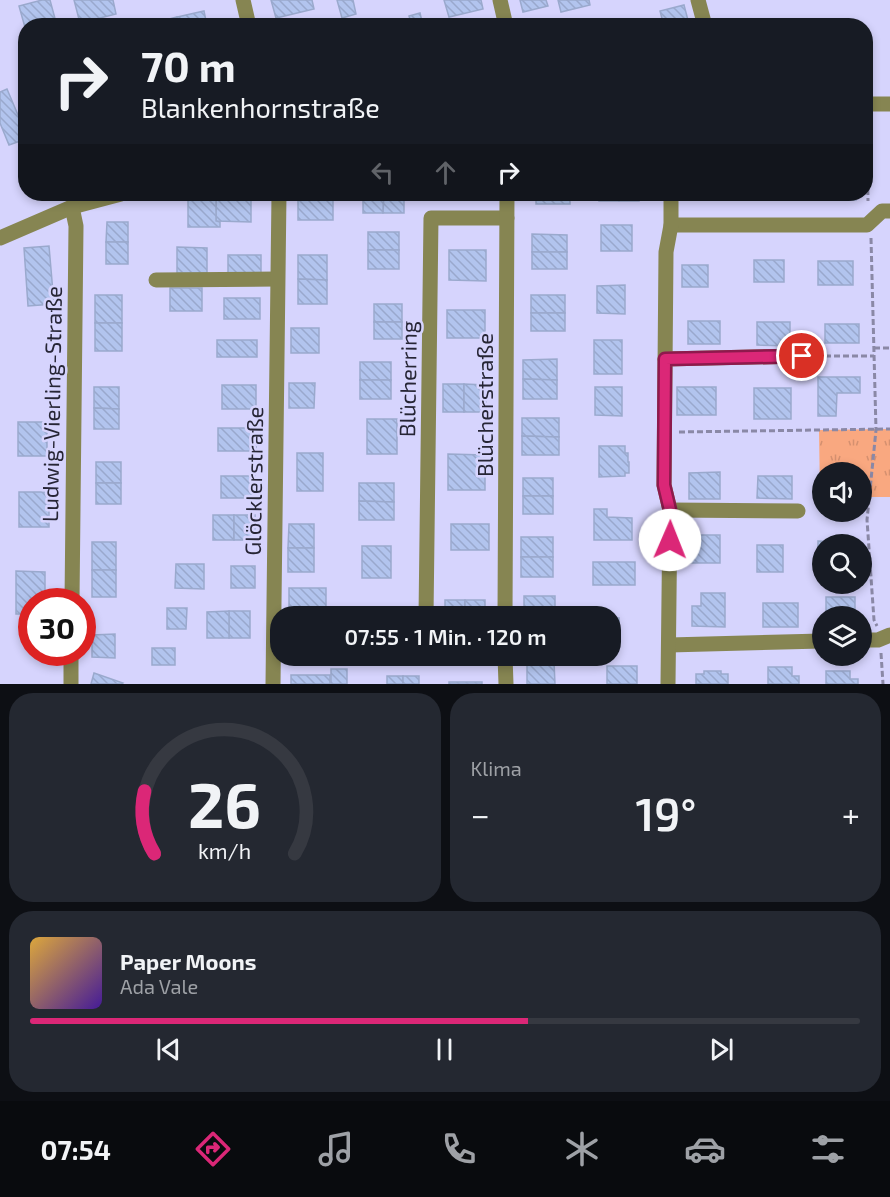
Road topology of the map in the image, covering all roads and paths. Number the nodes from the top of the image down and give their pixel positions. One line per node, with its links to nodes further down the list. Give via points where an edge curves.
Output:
1 (243, 0): 4 (street)
2 (500, 0): 5 (street)
3 (698, 0): 6 (street)
4 (247, 18)
5 (504, 18)
6 (703, 18)
7 (873, 104): 8 (street)
8 (890, 104)
9 (95, 201): 14 (street)
10 (279, 201): 20 (street, Glöcklerstraße)
11 (507, 201): 16 (street, Blücherstraße)
12 (670, 201): 18 (street)
13 (868, 201): 17 (path)
14 (72, 207): 19 (street); 32 (street, Ludwig-Vierling-Straße, via 76,226)
15 (890, 211): 17 (street)
16 (507, 218): 33 (street, Blücherring, via 431,218); 34 (street, Blücherstraße)
17 (871, 221): 18 (street, via 867,225); 22 (path)
18 (670, 225): 26 (street)
19 (0, 238)
20 (277, 279): 21 (street); 41 (street, Glöcklerstraße)
21 (156, 280)
22 (874, 348): 23 (path); 25 (path)
23 (890, 348)
24 (802, 356): 25 (path); 26 (street)
25 (874, 356): 28 (path)
26 (665, 359): 29 (street)
27 (890, 429): 28 (path)
28 (876, 430): 29 (path); 35 (path, via 867,520 874,620)
29 (664, 432): 30 (street, via 664,485)
30 (670, 510): 31 (street); 37 (street)
31 (798, 512)
32 (72, 588)
33 (426, 606)
34 (505, 606)
35 (883, 638): 44 (path)
36 (812, 641): 37 (street)
37 (669, 645): 43 (street)
38 (71, 666): 40 (street)
39 (505, 666): 42 (street)
40 (71, 684)
41 (273, 684)
42 (506, 684)
43 (668, 684)
44 (883, 684)

